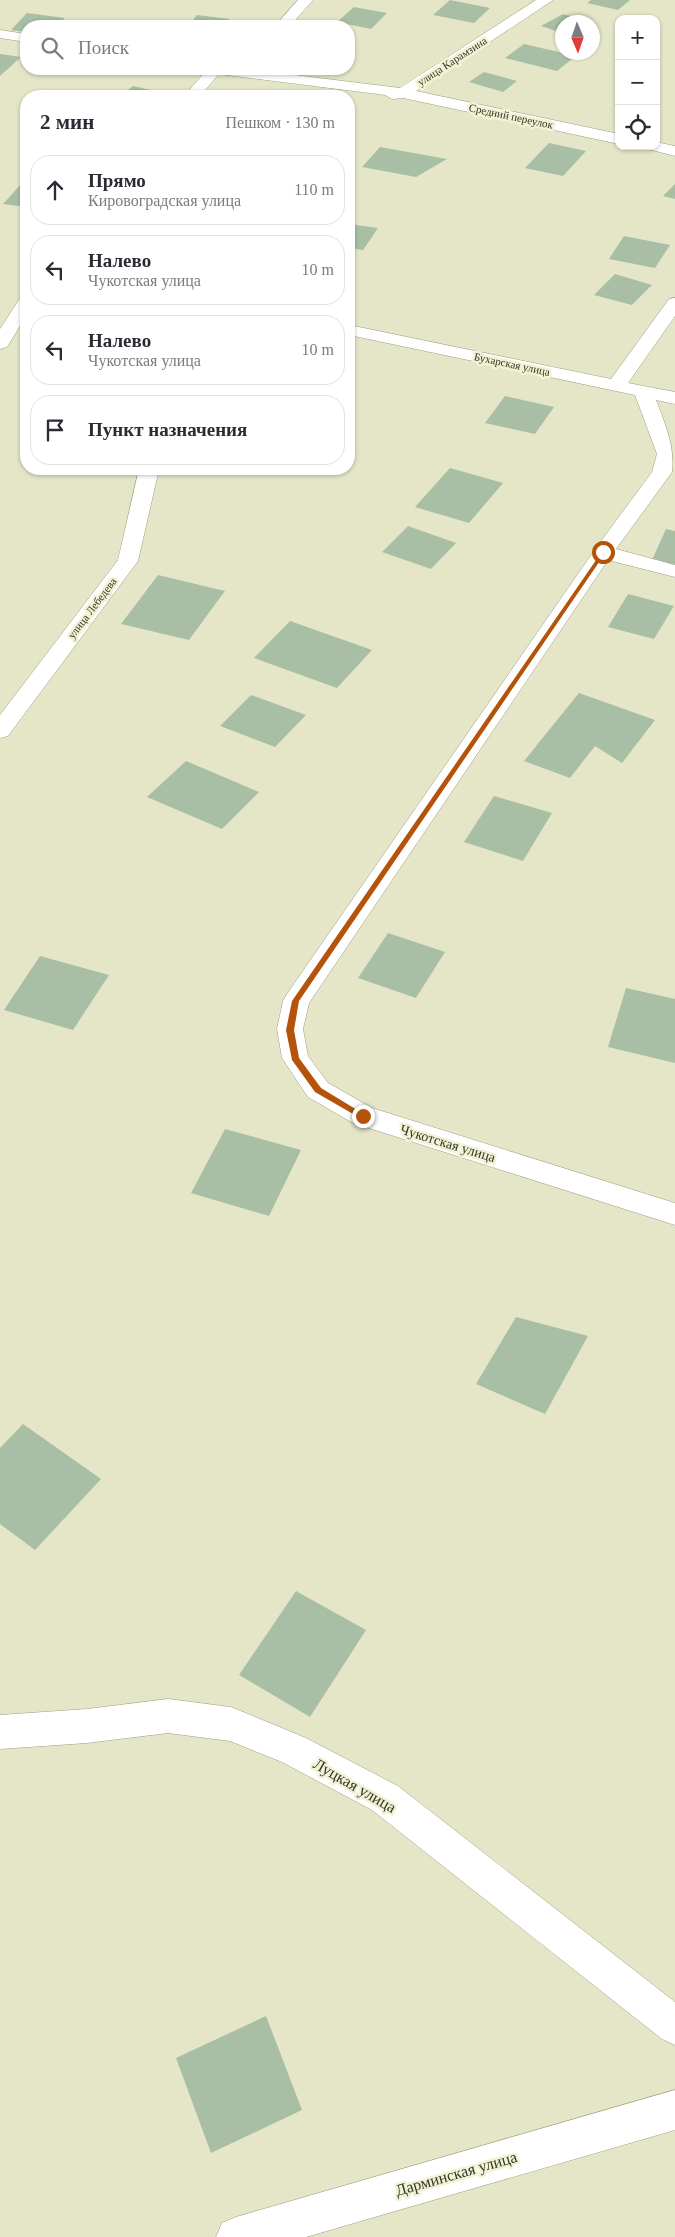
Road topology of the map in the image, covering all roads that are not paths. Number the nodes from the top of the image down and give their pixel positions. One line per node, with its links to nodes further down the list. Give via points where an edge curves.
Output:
1 (306, 0): 3 (street)
2 (546, 0): 9 (street, улица Карамзина)
3 (288, 20)
4 (0, 34): 5 (street)
5 (20, 37)
6 (209, 75): 8 (street)
7 (261, 75): 9 (street)
8 (197, 90)
9 (403, 93): 10 (street, улица Карамзина); 11 (street, Средний переулок)
10 (355, 97)
11 (615, 138)
12 (660, 147): 13 (street)
13 (675, 151)
14 (675, 303): 18 (street)
15 (20, 311): 17 (street)
16 (355, 331): 18 (street, Бухарская улица)
17 (0, 343)
18 (616, 386): 19 (street, Бухарская улица)
19 (644, 391): 20 (street, Бухарская улица); 22 (street, via 667,454 662,472)
20 (675, 398)
21 (148, 475): 24 (street, улица Лебедева, via 128,560)
22 (603, 552): 23 (street); 25 (street, Чукотская улица, via 296,1001 290,1030 295,1058 318,1090 363,1116)
23 (675, 571)
24 (0, 731)
25 (675, 1214)
26 (0, 1732): 27 (street, Луцкая улица, via 168,1716 231,1724 294,1750 385,1798)
27 (675, 2026)
28 (675, 2110): 29 (street, Дарминская улица)
29 (236, 2237)

